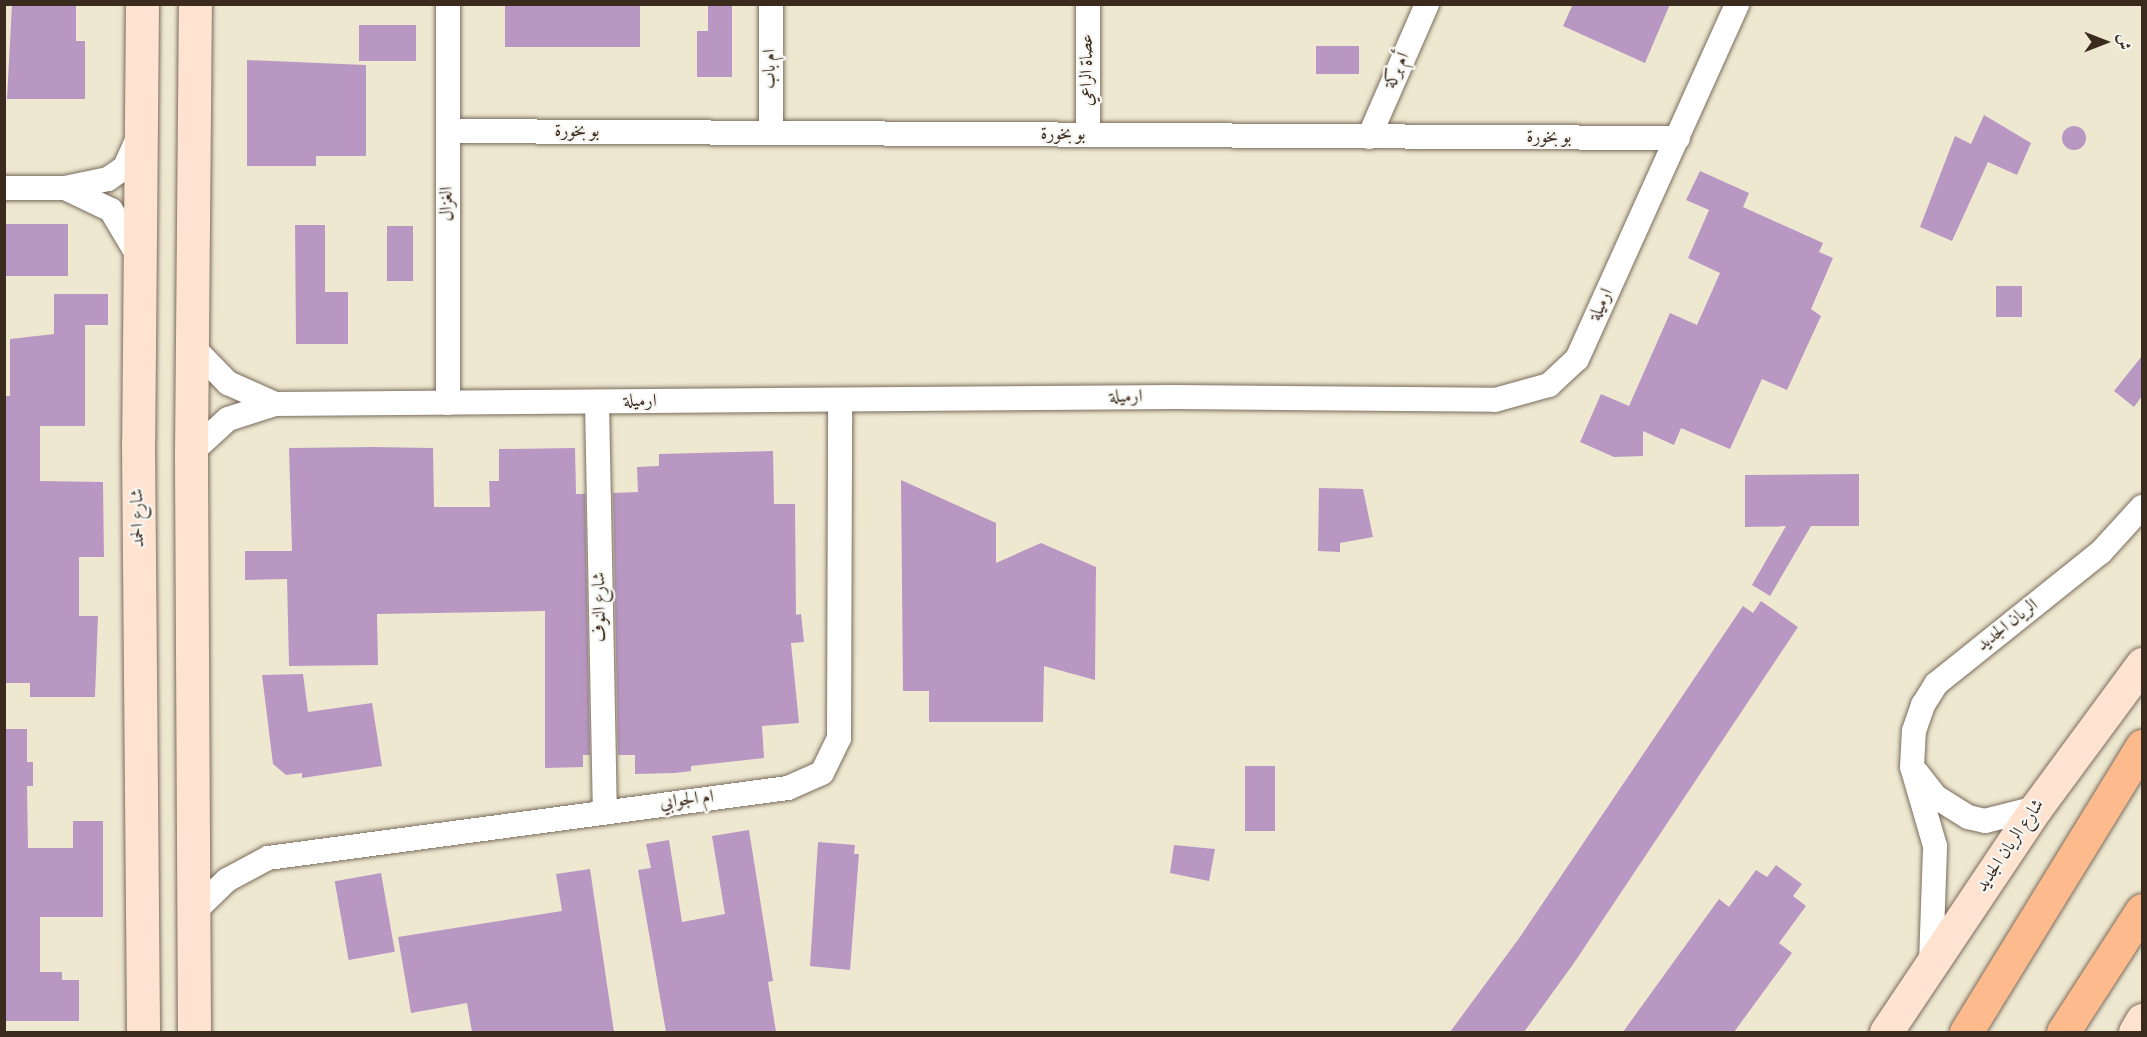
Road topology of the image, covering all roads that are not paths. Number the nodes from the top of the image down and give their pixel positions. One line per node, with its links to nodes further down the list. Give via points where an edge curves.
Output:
1 (142, 4): 8 (street, شارع الحمد)
2 (195, 4): 17 (street)
3 (448, 4): 9 (street, الغزال)
4 (771, 4): 10 (street, ام باب)
5 (1088, 4): 11 (street, عصاة الراعي)
6 (1427, 4): 12 (street, أم بركة)
7 (1737, 4): 13 (street, ارميلة)
8 (142, 129): 15 (street, via 125,167 108,179); 16 (street, شارع الحمد)
9 (448, 131): 10 (street, بو بخورة); 20 (street, الغزال)
10 (771, 133): 11 (street, بو بخورة)
11 (1088, 135): 12 (street, بو بخورة)
12 (1369, 137): 13 (street, بو بخورة)
13 (1678, 138): 18 (street, ارميلة, via 1577,359 1549,385 1495,400)
14 (4, 188): 15 (street)
15 (65, 188): 16 (street, via 111,210)
16 (140, 260): 33 (street, شارع الحمد)
17 (192, 346): 21 (street, ارميلة, via 228,383); 22 (street)
18 (840, 401): 19 (street, ارميلة); 28 (street, ام الجوابي, via 839,738 829,763 800,785)
19 (597, 402): 20 (street, ارميلة); 28 (street, شارع النوف)
20 (448, 403): 21 (street, ارميلة)
21 (275, 404): 22 (street, ارميلة, via 228,418)
22 (192, 453): 30 (street)
23 (2142, 507): 26 (street, الريان الجديد, via 2102,552 1936,684 1914,731)
24 (2142, 664): 27 (street, شارع الريان الجديد)
25 (2142, 746): 36 (highway)
26 (1912, 767): 27 (street, via 1936,797 1968,817 1984,821); 31 (street, الريان الجديد, via 1935,846)
27 (2036, 808): 31 (street, شارع الريان الجديد)
28 (605, 812): 30 (street, ام الجوابي, via 268,858 227,880)
29 (2142, 910): 37 (highway)
30 (194, 912): 34 (street)
31 (1931, 963): 35 (street, شارع الريان الجديد)
32 (2142, 1020): 38 (street)
33 (143, 1032)
34 (194, 1032)
35 (1886, 1032)
36 (1966, 1032)
37 (2063, 1032)
38 (2135, 1032)

